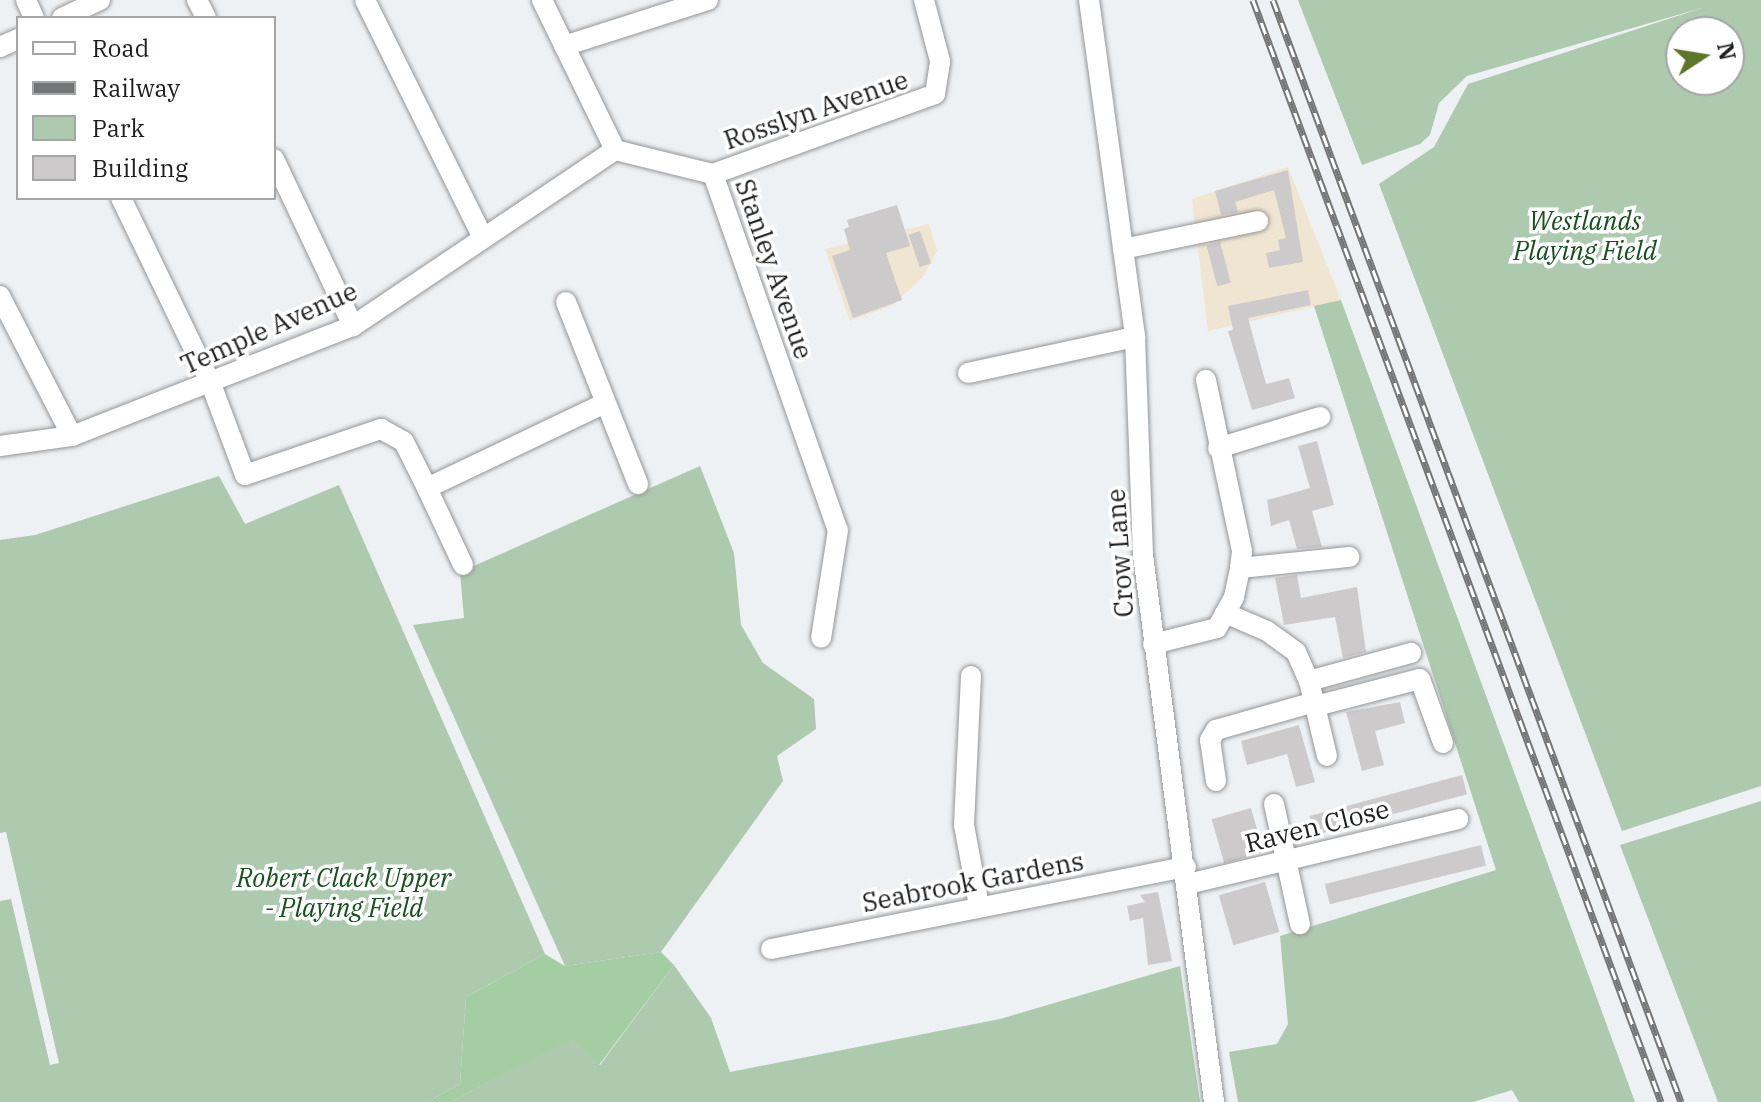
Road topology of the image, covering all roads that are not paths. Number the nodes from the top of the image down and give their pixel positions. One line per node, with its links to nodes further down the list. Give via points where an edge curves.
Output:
1 (100, 0): 7 (street)
2 (365, 0): 14 (street)
3 (542, 0): 8 (street)
4 (708, 0): 8 (street)
5 (924, 0): 11 (street, Rosslyn Avenue, via 940,61 935,94)
6 (1089, 0): 15 (street, Crow Lane)
7 (66, 16)
8 (564, 46): 9 (street)
9 (615, 150): 11 (street, Stanley Avenue); 14 (street, Temple Avenue)
10 (276, 163): 18 (street)
11 (713, 174): 34 (street, Stanley Avenue, via 838,530)
12 (122, 200): 22 (street)
13 (1258, 221): 15 (street)
14 (483, 238): 18 (street, Temple Avenue)
15 (1123, 249): 19 (street, Crow Lane)
16 (0, 296): 25 (street)
17 (566, 302): 23 (street)
18 (353, 326): 22 (street, Temple Avenue)
19 (1135, 337): 20 (street); 35 (street, Crow Lane, via 1143,555)
20 (968, 373)
21 (1206, 380): 27 (street)
22 (211, 384): 25 (street, Temple Avenue); 29 (street, via 245,475 381,429 404,442)
23 (605, 403): 28 (street); 29 (street)
24 (1320, 417): 27 (street)
25 (72, 436): 26 (street, Temple Avenue)
26 (0, 446)
27 (1218, 448): 32 (street, via 1242,551)
28 (638, 484)
29 (427, 488): 31 (street)
30 (1349, 557): 32 (street)
31 (463, 565)
32 (1240, 568): 33 (street)
33 (1225, 613): 35 (street, via 1217,628); 38 (street, via 1267,631 1296,652)
34 (821, 638)
35 (1153, 644): 46 (street, Crow Lane)
36 (1411, 653): 38 (street)
37 (971, 676): 47 (street, via 964,825)
38 (1309, 681): 39 (street)
39 (1315, 704): 40 (street, via 1420,679); 41 (street); 42 (street, via 1216,730 1210,740)
40 (1443, 743)
41 (1327, 756)
42 (1216, 781)
43 (1274, 804): 45 (street)
44 (1458, 819): 45 (street, Raven Close)
45 (1287, 859): 46 (street, Raven Close); 48 (street)
46 (1187, 875): 47 (street, Seabrook Gardens); 50 (street, Crow Lane)
47 (979, 906): 49 (street, Seabrook Gardens)
48 (1300, 924)
49 (771, 949)
50 (1214, 1102)

